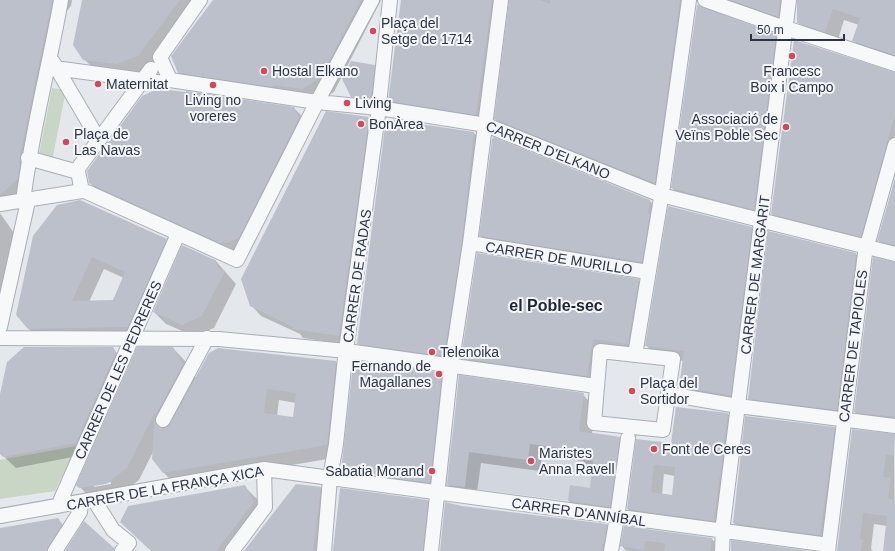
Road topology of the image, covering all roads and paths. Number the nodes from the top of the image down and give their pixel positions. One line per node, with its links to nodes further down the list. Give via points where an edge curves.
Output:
1 (60, 0): 9 (street)
2 (200, 0): 13 (street, CARRER D'ELKANO, via 160,57 170,80)
3 (372, 0): 13 (street)
4 (390, 0): 14 (street, CARRER DE RADAS)
5 (501, 0): 15 (street)
6 (689, 0): 21 (street)
7 (705, 0): 10 (street)
8 (789, 0): 24 (street, CARRER DE MARGARIT)
9 (52, 64): 11 (street); 16 (street); 18 (street)
10 (895, 64)
11 (147, 74): 12 (street); 16 (street)
12 (164, 83)
13 (317, 102): 14 (street, CARRER D'ELKANO); 25 (street, via 237,260)
14 (379, 108): 15 (street, CARRER D'ELKANO); 34 (street, CARRER DE RADAS)
15 (486, 125): 21 (street, CARRER D'ELKANO); 26 (street)
16 (99, 140): 19 (street)
17 (895, 145): 27 (street, CARRER DE TAPIOLES)
18 (28, 158): 19 (street); 22 (street)
19 (78, 172): 20 (street)
20 (82, 191): 22 (street); 25 (street)
21 (661, 195): 24 (street, CARRER D'ELKANO); 29 (street)
22 (25, 201): 23 (street); 30 (street)
23 (0, 204)
24 (762, 220): 27 (street, CARRER D'ELKANO); 39 (street, CARRER DE MARGARIT)
25 (178, 234): 32 (street, CARRER DE LES PEDRERES)
26 (470, 243): 29 (street, CARRER DE MURILLO); 36 (street)
27 (866, 247): 28 (street, CARRER D'ELKANO); 40 (street, CARRER DE TAPIOLES)
28 (895, 254)
29 (648, 272): 35 (street)
30 (0, 326)
31 (0, 338): 32 (street)
32 (132, 338): 33 (street); 48 (street, CARRER DE LES PEDRERES)
33 (206, 338): 34 (street); 41 (street)
34 (346, 351): 36 (street); 45 (street, CARRER DE RADAS)
35 (635, 355): 37 (street, via 600,351); 38 (street, via 673,359)
36 (451, 367): 37 (street); 46 (street)
37 (596, 386): 43 (street, via 594,423)
38 (668, 394): 39 (street); 43 (street, via 663,430)
39 (738, 406): 40 (street); 51 (street, CARRER DE MARGARIT)
40 (843, 419): 42 (street); 53 (street, CARRER DE TAPIOLES)
41 (163, 420)
42 (895, 426)
43 (629, 433): 49 (street)
44 (264, 469): 45 (street, CARRER DE LA FRANÇA XICA); 47 (street, CARRER DE LA FRANÇA XICA); 55 (street, via 265,507)
45 (330, 478): 46 (street, CARRER D'ANNÍBAL); 56 (street, CARRER DE RADAS)
46 (437, 493): 49 (street, CARRER D'ANNÍBAL); 57 (street)
47 (88, 501): 48 (street, CARRER DE LA FRANÇA XICA); 52 (street); 54 (street)
48 (58, 506): 50 (street, CARRER DE LA FRANÇA XICA)
49 (618, 514): 51 (street, CARRER D'ANNÍBAL); 58 (street)
50 (0, 516)
51 (723, 531): 53 (street, CARRER D'ANNÍBAL); 59 (street, CARRER DE MARGARIT)
52 (126, 547)
53 (828, 548)
54 (55, 551)
55 (232, 551)
56 (324, 551)
57 (431, 551)
58 (611, 551)
59 (722, 551)

